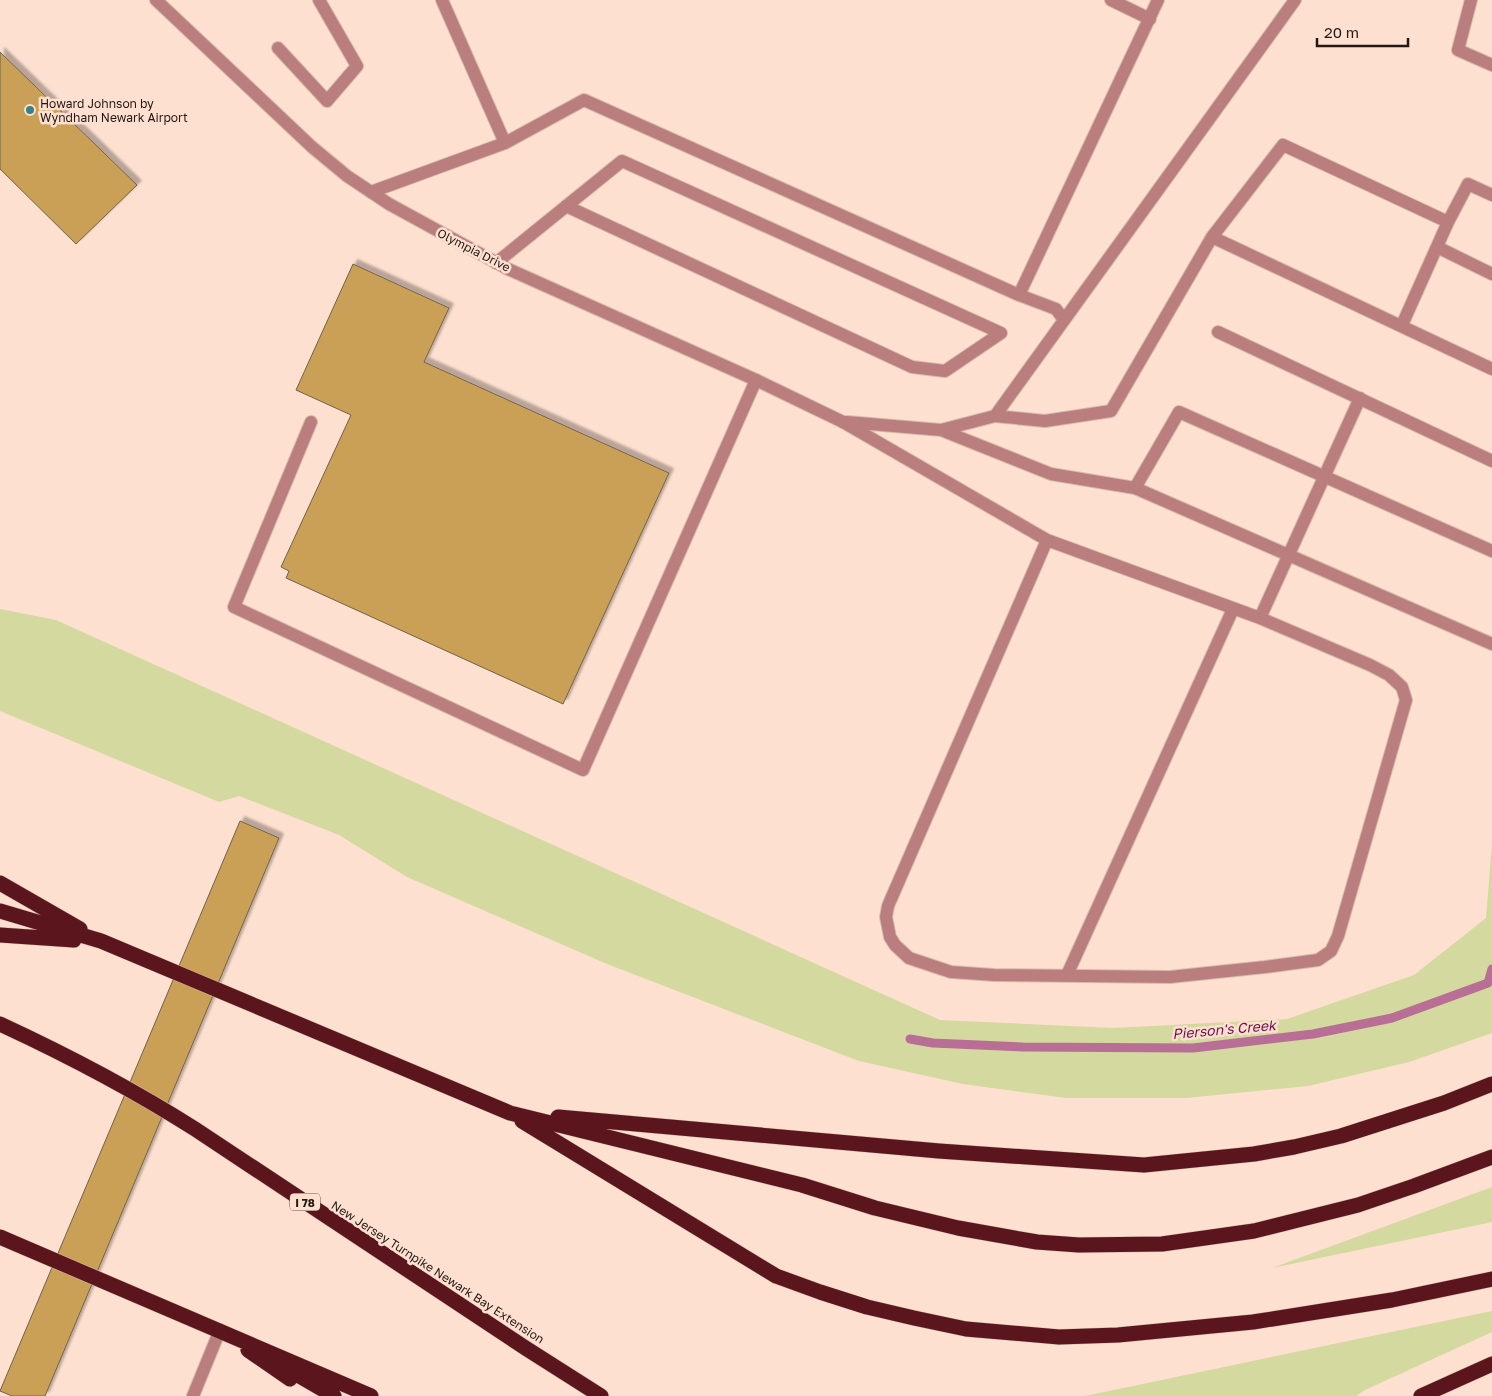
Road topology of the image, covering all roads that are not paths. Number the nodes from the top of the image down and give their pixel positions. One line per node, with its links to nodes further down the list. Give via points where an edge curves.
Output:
1 (156, 0): 12 (street, Olympia Drive, via 312,148)
2 (319, 0): 9 (street, via 357,66 327,101)
3 (442, 0): 11 (street)
4 (1111, 0): 8 (street)
5 (1158, 0): 8 (street)
6 (1294, 0): 21 (street)
7 (1471, 0): 10 (street, via 1458,50)
8 (1150, 19): 20 (street)
9 (278, 48)
10 (1492, 64)
11 (505, 143): 12 (street); 20 (street, via 584,100)
12 (371, 192): 18 (street, Olympia Drive)
13 (1492, 195): 15 (street, via 1468,184)
14 (566, 206): 14 (street, via 912,367 945,371 1001,333 622,161); 18 (street)
15 (1448, 222): 16 (street, via 1283,145); 17 (street)
16 (1212, 237): 22 (street); 27 (street, via 1111,411 1045,421)
17 (1437, 247): 19 (street); 22 (street)
18 (496, 263): 25 (street, Olympia Drive)
19 (1492, 274)
20 (1019, 295): 21 (street, via 1056,309)
21 (1064, 320): 27 (street)
22 (1402, 325): 24 (street)
23 (1218, 332): 26 (street)
24 (1492, 369)
25 (756, 380): 28 (street, via 583,770 234,607); 29 (street, Olympia Drive)
26 (1360, 398): 31 (street); 32 (street)
27 (995, 416): 30 (street)
28 (311, 422)
29 (843, 422): 30 (street); 34 (street, Olympia Drive)
30 (941, 430): 33 (street, via 1051,474)
31 (1492, 461)
32 (1324, 476): 33 (street, via 1179,412); 35 (street); 36 (street)
33 (1136, 488): 36 (street)
34 (1047, 540): 37 (street, Olympia Drive); 44 (street, via 886,917 890,937 909,958 951,972)
35 (1492, 551)
36 (1289, 555): 38 (street); 39 (street)
37 (1233, 609): 38 (street, Olympia Drive); 44 (street)
38 (1260, 618): 44 (street, Olympia Drive, via 1389,675 1402,688 1406,700 1331,951 1318,960 1170,978)
39 (1492, 644)
40 (0, 882): 43 (highway)
41 (0, 911): 43 (highway)
42 (0, 936): 43 (highway)
43 (101, 942): 47 (highway)
44 (1067, 975)
45 (0, 1024): 57 (highway, New Jersey Turnpike Newark Bay Extension / I 78, via 145,1097)
46 (1492, 1084): 47 (highway, via 1341,1136 1294,1147 1144,1165 939,1151)
47 (510, 1113): 48 (highway, via 802,1185 875,1208 958,1228 1037,1242 1079,1245 1162,1244 1254,1232 1358,1205); 50 (highway, via 776,1276 867,1306 966,1329 1059,1337 1187,1329 1323,1312)
48 (1492, 1157)
49 (0, 1237): 51 (highway)
50 (1492, 1279)
51 (220, 1330): 53 (street); 54 (highway); 55 (highway); 56 (highway)
52 (1492, 1364): 58 (highway)
53 (193, 1396)
54 (314, 1396)
55 (334, 1396)
56 (371, 1396)
57 (601, 1396)
58 (1421, 1396)

